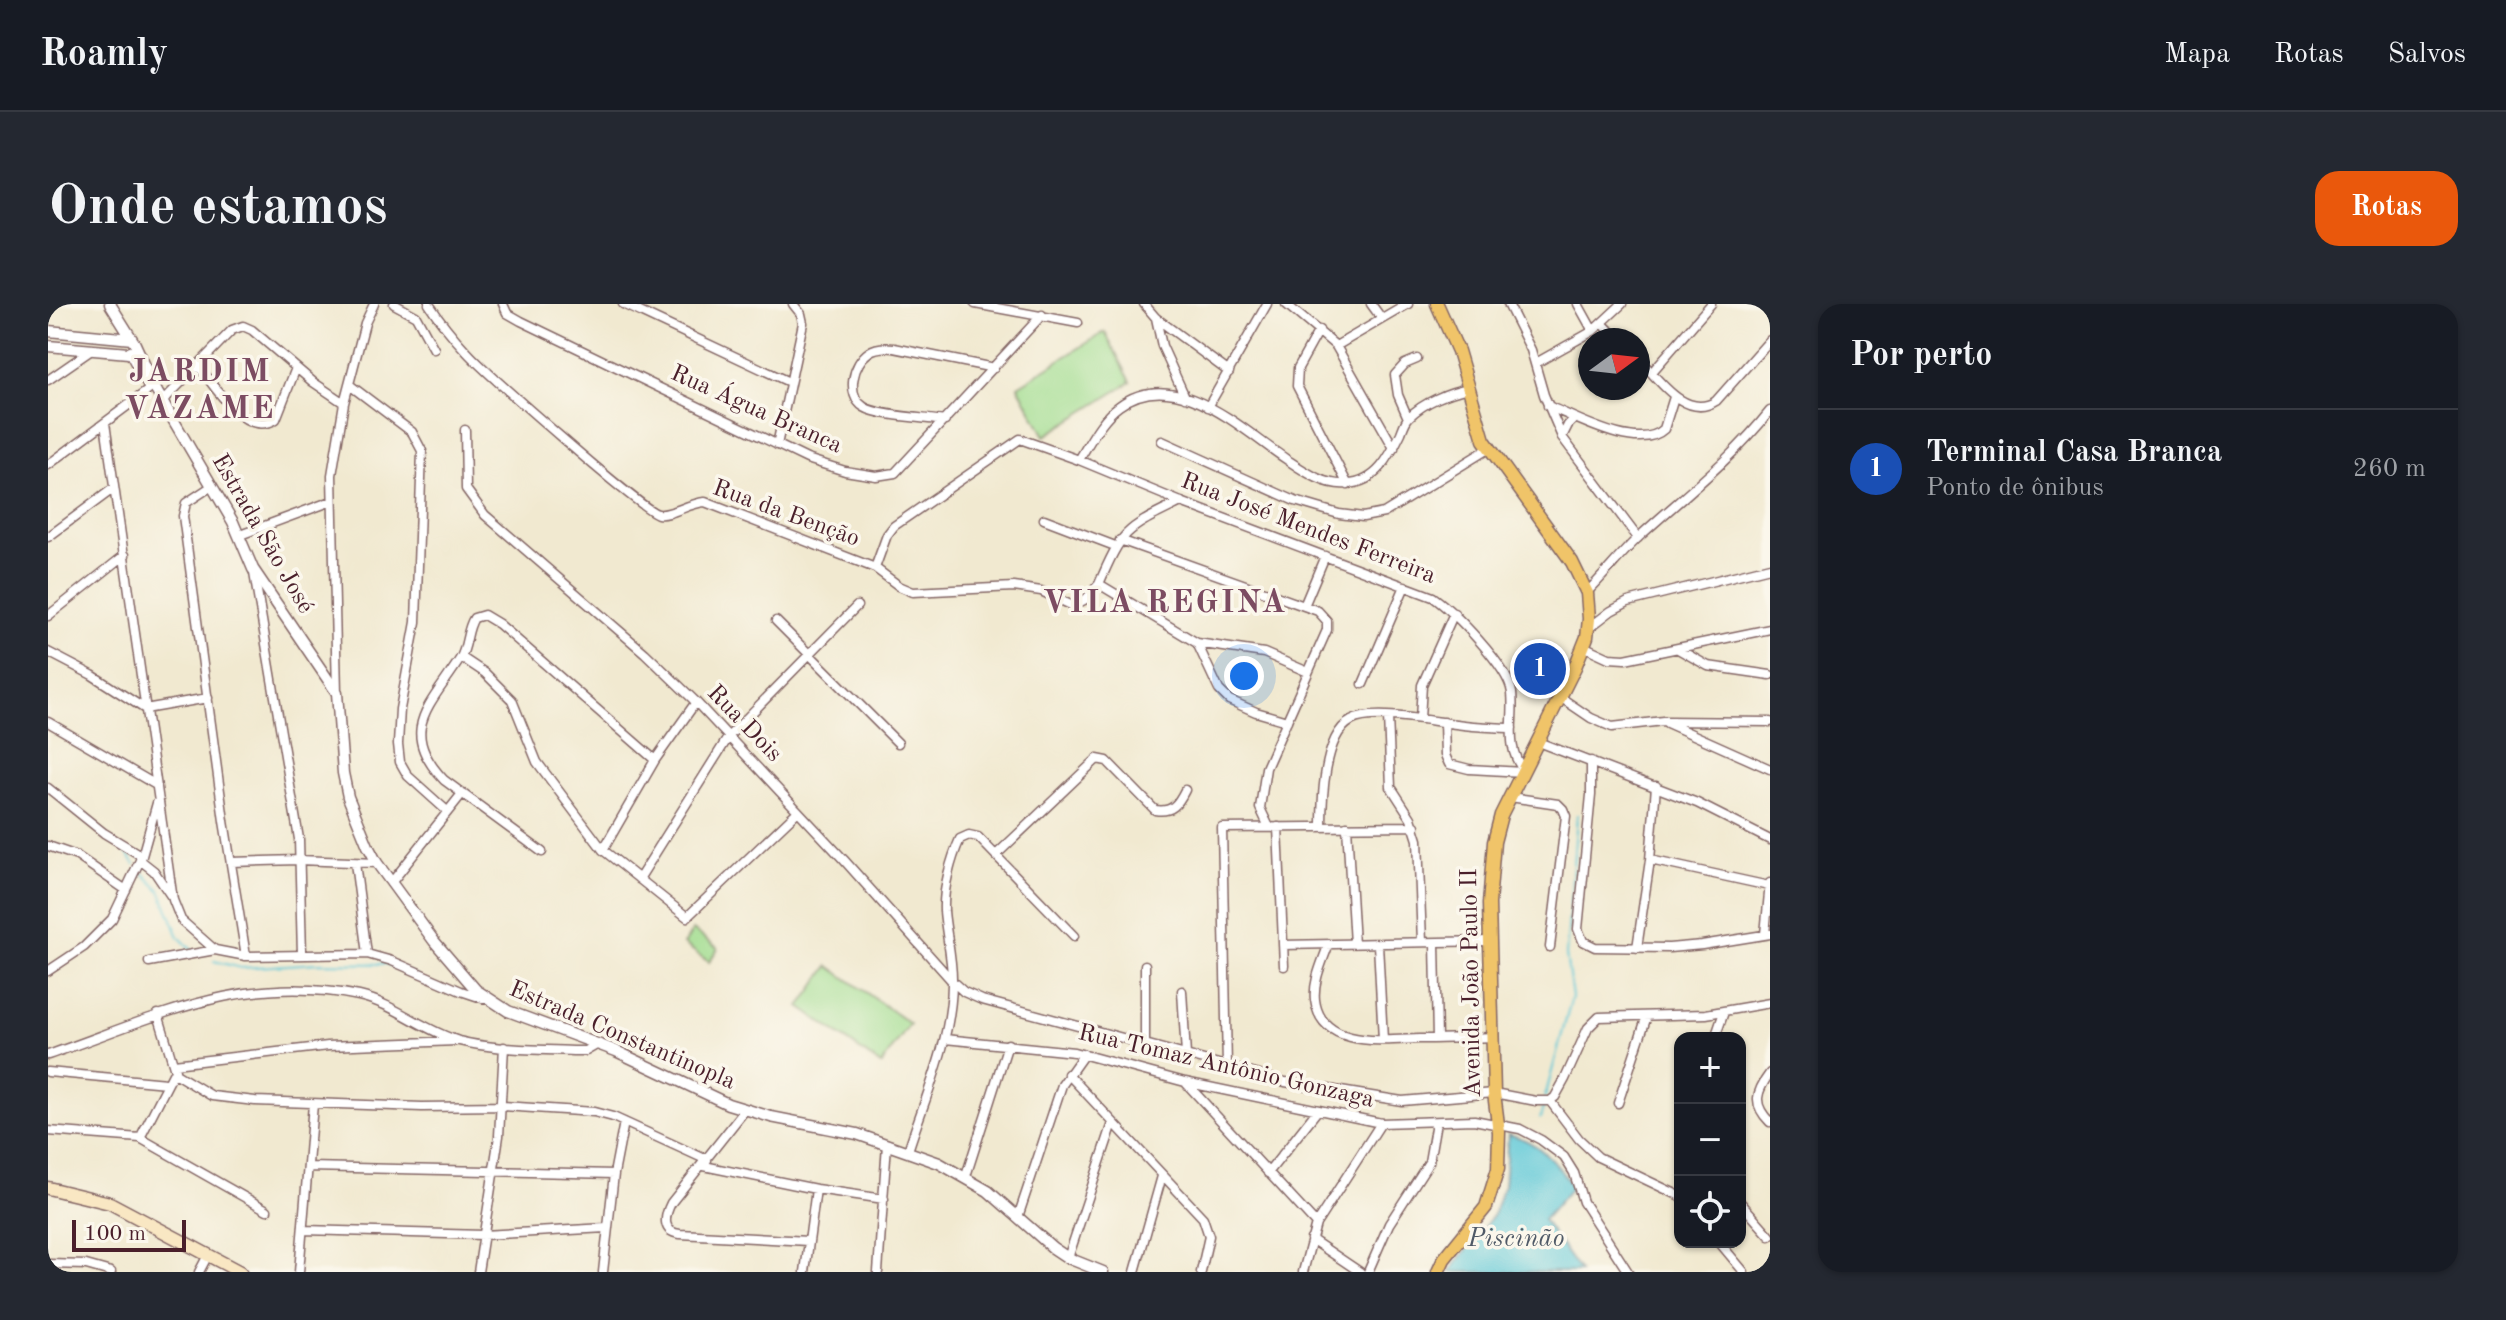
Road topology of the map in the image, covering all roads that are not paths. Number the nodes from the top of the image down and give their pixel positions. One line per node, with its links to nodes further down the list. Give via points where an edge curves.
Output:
1 (110, 304): 31 (street, Estrada São José)
2 (374, 304): 48 (street, Estrada Constantinopla)
3 (394, 304): 36 (street, via 416,316)
4 (429, 304): 82 (street, Rua da Benção, via 470,356 649,511 665,514 705,502)
5 (503, 304): 64 (street, Rua Água Branca, via 513,317)
6 (623, 304): 47 (street)
7 (793, 304): 47 (street, via 803,323)
8 (975, 304): 20 (street)
9 (1039, 304): 20 (street)
10 (1144, 304): 22 (street)
11 (1267, 304): 44 (street)
12 (1286, 304): 29 (street)
13 (1371, 304): 23 (street)
14 (1408, 304): 23 (street)
15 (1437, 304): 49 (main road, Avenida João Paulo II)
16 (1508, 304): 40 (street)
17 (1578, 304): 26 (street)
18 (1622, 304): 25 (street)
19 (1711, 304): 45 (street)
20 (1031, 313): 21 (street)
21 (1042, 315): 24 (street); 43 (street, Rua Água Branca)
22 (1156, 318): 44 (street); 51 (street, via 1162,346)
23 (1382, 319): 35 (street)
24 (1078, 323)
25 (1603, 324): 27 (street); 28 (street)
26 (1591, 328)
27 (1597, 328)
28 (1607, 328)
29 (1319, 330): 35 (street); 69 (street, via 1298,368 1297,386)
30 (48, 331): 31 (street)
31 (127, 336): 38 (street, Estrada São José)
32 (1578, 339): 40 (street)
33 (1770, 340): 52 (street, via 1712,404 1700,406)
34 (48, 346): 37 (street)
35 (1336, 346): 65 (street)
36 (434, 349)
37 (90, 351): 38 (street); 46 (street)
38 (136, 354): 50 (street, Estrada São José)
39 (1417, 359): 57 (street, via 1395,375)
40 (1536, 363): 54 (street)
41 (198, 366): 42 (street, via 232,330 247,327); 42 (street, via 241,417 258,423 276,419); 50 (street)
42 (296, 368): 53 (street)
43 (994, 368): 59 (street, Rua Água Branca); 59 (street, via 886,347 870,351 859,363 853,387 863,407)
44 (1229, 372): 55 (street)
45 (1652, 372): 52 (street)
46 (48, 380)
47 (789, 382): 64 (street)
48 (351, 386): 53 (street, Estrada Constantinopla); 131 (street, via 412,432 422,451 416,622 398,744 408,776)
49 (1469, 388): 57 (street, via 1442,396); 66 (main road, Avenida João Paulo II)
50 (156, 392): 60 (street); 70 (street, Estrada São José)
51 (1185, 397): 55 (street); 67 (street, via 1152,393 1118,406)
52 (1674, 397): 58 (street, via 1664,429 1649,438)
53 (344, 403): 72 (street, Estrada Constantinopla)
54 (1548, 406): 58 (street); 62 (street)
55 (1208, 407): 69 (street, via 1312,476)
56 (1770, 411): 77 (street)
57 (1408, 418): 65 (street)
58 (1575, 418): 62 (street)
59 (945, 421): 64 (street, Rua Água Branca, via 890,475 825,466)
60 (105, 423): 68 (street); 71 (street)
61 (465, 430): 107 (street, Rua Dois, via 466,489 485,515)
62 (1562, 437): 77 (street)
63 (1162, 441): 66 (street, via 1295,501 1363,517 1384,513)
64 (777, 445)
65 (1394, 448): 69 (street, via 1379,470)
66 (1488, 449): 86 (main road, Avenida João Paulo II, via 1572,562)
67 (1079, 460): 73 (street, Rua José Mendes Ferreira); 82 (street, Rua José Mendes Ferreira, via 1020,439 894,526)
68 (48, 465)
69 (1348, 485)
70 (212, 486): 75 (street, Estrada São José); 106 (street, via 183,510)
71 (114, 488): 76 (street); 79 (street)
72 (332, 501): 75 (street); 104 (street, Estrada Constantinopla)
73 (1181, 502): 78 (street, via 1138,523); 80 (street, Rua José Mendes Ferreira)
74 (1044, 519): 78 (street)
75 (240, 535): 83 (street, Estrada São José)
76 (48, 537)
77 (1638, 538): 86 (street)
78 (1118, 543): 84 (street); 88 (street)
79 (125, 555): 90 (street); 108 (street)
80 (1325, 556): 85 (street, Rua José Mendes Ferreira); 88 (street)
81 (1770, 567): 93 (street, via 1628,602)
82 (875, 568): 84 (street, Rua da Benção, via 913,592 1014,587 1041,591 1073,606)
83 (253, 569): 104 (street, Estrada São José); 143 (street)
84 (1099, 584): 95 (street)
85 (1405, 586): 89 (street, Rua José Mendes Ferreira); 103 (street)
86 (1584, 594): 93 (main road, Avenida João Paulo II); 96 (main road, Avenida João Paulo II)
87 (857, 606): 99 (street)
88 (1304, 606): 101 (street, via 1321,614 1328,625)
89 (1454, 613): 110 (street, via 1422,685); 116 (street, Rua José Mendes Ferreira, via 1507,678)
90 (48, 616)
91 (1770, 620): 94 (street)
92 (776, 621): 99 (street)
93 (1589, 628): 96 (main road, Avenida João Paulo II)
94 (1767, 629): 97 (street)
95 (1197, 643): 101 (street, via 1264,653); 111 (street, via 1229,700)
96 (1583, 646): 97 (street, via 1617,659); 105 (main road, Avenida João Paulo II)
97 (1678, 649): 102 (street, via 1708,666)
98 (48, 652): 108 (street)
99 (809, 654): 117 (street); 119 (street)
100 (461, 657): 120 (street, via 471,622 479,615 491,618); 128 (street, via 434,694 420,736 425,758); 139 (street, via 512,700 537,762)
101 (1308, 672): 111 (street)
102 (1770, 675)
103 (1363, 684)
104 (337, 693): 147 (street, Estrada Constantinopla, via 348,797)
105 (1560, 697): 112 (street, via 1612,727); 118 (main road, Avenida João Paulo II)
106 (208, 698): 108 (street); 145 (street)
107 (696, 702): 117 (street, Rua Dois); 120 (street)
108 (145, 709): 124 (street)
109 (1388, 717): 110 (street); 133 (street, via 1357,718 1343,728 1324,778); 135 (street, via 1388,777)
110 (1420, 719): 114 (street)
111 (1287, 721): 136 (street, via 1261,792 1260,808)
112 (1663, 721): 115 (street); 122 (street)
113 (48, 722): 124 (street)
114 (1444, 722): 116 (street); 123 (street, via 1449,764)
115 (1770, 722)
116 (1512, 728): 123 (street, Rua José Mendes Ferreira, via 1514,759)
117 (729, 736): 132 (street, Rua Dois); 148 (street)
118 (1538, 742): 121 (street); 123 (main road, Avenida João Paulo II)
119 (898, 743)
120 (655, 760): 139 (street)
121 (1591, 761): 125 (street); 163 (street, via 1578,929 1580,937 1595,947)
122 (1770, 769)
123 (1524, 772): 129 (main road, Avenida João Paulo II)
124 (156, 785): 130 (street)
125 (1656, 786): 137 (street); 144 (street)
126 (48, 788): 142 (street)
127 (1185, 790): 141 (street, via 1178,805 1155,810 1107,761 1097,759)
128 (461, 795): 131 (street); 140 (street)
129 (1510, 797): 155 (main road, Avenida João Paulo II, via 1494,842); 162 (street, via 1558,804 1566,816)
130 (158, 798): 142 (street); 152 (street)
131 (447, 811): 149 (street)
132 (798, 811): 148 (street, via 687,917); 172 (street, Rua Dois)
133 (1322, 826): 134 (street); 136 (street)
134 (1347, 826): 135 (street); 158 (street)
135 (1415, 826): 156 (street)
136 (1273, 827): 160 (street); 192 (street, via 1222,828)
137 (1770, 840)
138 (48, 846): 151 (street, via 77,856)
139 (603, 850): 148 (street)
140 (542, 852)
141 (996, 855): 154 (street); 172 (street, via 969,835 955,849 944,907)
142 (140, 859): 151 (street); 152 (street)
143 (298, 860): 145 (street); 146 (street); 166 (street)
144 (1650, 860): 150 (street); 163 (street)
145 (231, 862): 167 (street)
146 (355, 863): 147 (street); 165 (street)
147 (377, 863): 149 (street, Estrada Constantinopla)
148 (639, 879)
149 (391, 883): 174 (street, Estrada Constantinopla, via 454,965)
150 (1770, 884): 153 (street)
151 (126, 890): 171 (street, via 107,926)
152 (173, 900): 164 (street, via 181,920)
153 (1767, 934): 163 (street)
154 (1074, 936)
155 (1490, 941): 157 (street); 180 (main road, Avenida João Paulo II)
156 (1422, 942): 157 (street); 159 (street)
157 (1435, 943): 182 (street)
158 (1354, 944): 159 (street); 161 (street)
159 (1378, 944): 183 (street)
160 (1283, 945): 161 (street); 170 (street)
161 (1328, 946): 183 (street, via 1315,985 1319,1013 1347,1036)
162 (1550, 947)
163 (1637, 948)
164 (215, 950): 167 (street); 168 (street)
165 (367, 954): 166 (street); 174 (street)
166 (302, 955): 167 (street)
167 (246, 956)
168 (149, 962)
169 (1145, 965): 185 (street)
170 (1284, 966)
171 (48, 971)
172 (953, 982): 181 (street); 185 (street, Rua Dois, via 982,1000)
173 (1182, 991): 191 (street)
174 (493, 1003): 186 (street, Estrada Constantinopla)
175 (1770, 1003): 176 (street)
176 (1724, 1012): 178 (street); 179 (street)
177 (158, 1014): 184 (street, via 233,993 308,990 374,1001); 190 (street); 193 (street)
178 (1647, 1016): 200 (street, via 1599,1017); 201 (street)
179 (1717, 1032)
180 (1494, 1037): 182 (street); 199 (main road, Avenida João Paulo II)
181 (945, 1039): 187 (street, Rua Tomaz Antônio Gonzaga); 215 (street)
182 (1437, 1039): 183 (street)
183 (1383, 1040)
184 (460, 1041): 188 (street); 193 (street, via 328,1046)
185 (1145, 1043): 191 (street, Rua Dois)
186 (598, 1044): 188 (street, via 582,1051); 204 (street, Estrada Constantinopla)
187 (1008, 1044): 189 (street, Rua Tomaz Antônio Gonzaga); 221 (street)
188 (504, 1047): 203 (street)
189 (1084, 1054): 196 (street); 197 (street, Rua Tomaz Antônio Gonzaga)
190 (48, 1055)
191 (1186, 1055): 192 (street, Rua Dois)
192 (1227, 1066): 199 (street, Rua Dois, via 1402,1101)
193 (174, 1068): 198 (street); 202 (street, via 212,1096)
194 (48, 1072): 198 (street)
195 (1770, 1073): 209 (street, via 1757,1107)
196 (1068, 1074): 210 (street); 229 (street)
197 (1185, 1082): 205 (street, Rua Tomaz Antônio Gonzaga); 219 (street)
198 (166, 1083): 213 (street)
199 (1494, 1097): 200 (street, Rua Dois); 206 (main road, Avenida João Paulo II)
200 (1550, 1101): 225 (street, via 1598,1157)
201 (1618, 1103)
202 (313, 1104): 203 (street); 217 (street)
203 (503, 1106): 207 (street, via 594,1112); 218 (street)
204 (745, 1110): 214 (street, Estrada Constantinopla); 216 (street)
205 (1317, 1111): 211 (street, Rua Tomaz Antônio Gonzaga); 219 (street)
206 (1498, 1119): 208 (street, Rua Tomaz Antônio Gonzaga); 256 (main road, Avenida João Paulo II, via 1498,1169 1486,1207); 257 (street, Rua Tomaz Antônio Gonzaga, via 1564,1157 1583,1202)
207 (624, 1122): 216 (street); 220 (street)
208 (1436, 1122): 211 (street, Rua Tomaz Antônio Gonzaga); 255 (street, via 1429,1162 1389,1224)
209 (1770, 1122)
210 (1113, 1123): 222 (street); 240 (street)
211 (1381, 1123): 231 (street)
212 (48, 1131): 213 (street)
213 (140, 1138): 228 (street)
214 (887, 1144): 215 (street, Estrada Constantinopla); 226 (street)
215 (908, 1151): 221 (street, Estrada Constantinopla)
216 (706, 1163): 224 (street); 237 (street, via 671,1203 665,1218 669,1231)
217 (309, 1167): 218 (street); 233 (street)
218 (493, 1171): 220 (street); 235 (street)
219 (1268, 1173): 231 (street)
220 (614, 1174): 232 (street)
221 (966, 1176): 229 (street, Estrada Constantinopla)
222 (1162, 1176): 251 (street); 252 (street, via 1207,1226)
223 (48, 1188): 239 (main road, via 110,1203)
224 (816, 1189): 226 (street); 237 (street)
225 (1674, 1193)
226 (884, 1199): 249 (street)
227 (1746, 1209): 234 (street)
228 (267, 1210)
229 (1018, 1217): 240 (street, Estrada Constantinopla)
230 (1770, 1220): 234 (street)
231 (1316, 1224): 236 (street)
232 (606, 1228): 235 (street); 247 (street)
233 (304, 1230): 235 (street); 245 (street)
234 (1768, 1233)
235 (483, 1235): 246 (street)
236 (1311, 1239): 253 (street); 254 (street)
237 (808, 1241): 248 (street)
238 (1724, 1248): 258 (street)
239 (208, 1255): 243 (street); 244 (main road)
240 (1068, 1258): 250 (street, Estrada Constantinopla)
241 (48, 1264): 242 (street)
242 (111, 1272)
243 (199, 1272)
244 (240, 1272)
245 (299, 1272)
246 (478, 1272)
247 (603, 1272)
248 (805, 1272)
249 (878, 1272)
250 (1103, 1272)
251 (1135, 1272)
252 (1201, 1272)
253 (1303, 1272)
254 (1360, 1272)
255 (1368, 1272)
256 (1438, 1272)
257 (1628, 1272)
258 (1744, 1272)

